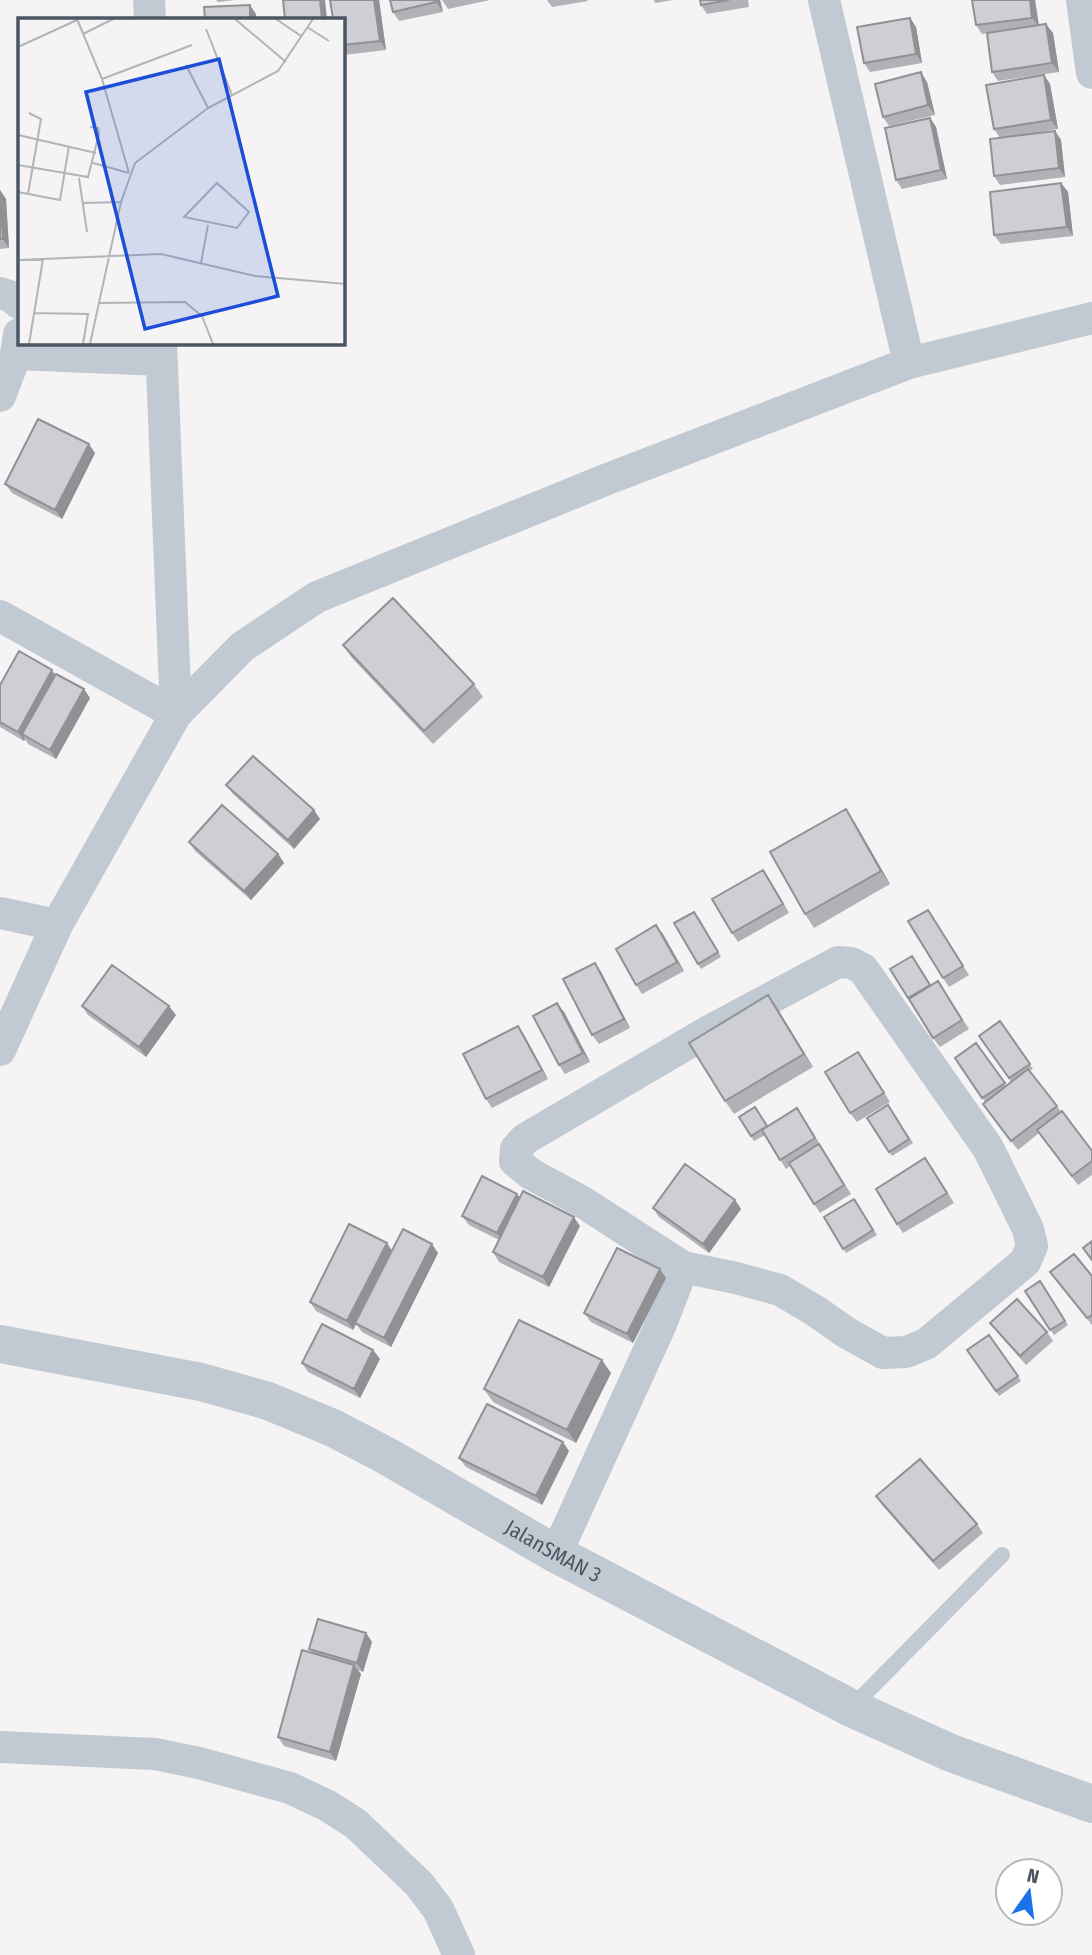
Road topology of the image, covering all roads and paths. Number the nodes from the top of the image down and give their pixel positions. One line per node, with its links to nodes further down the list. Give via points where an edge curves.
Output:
1 (149, 0): 4 (street)
2 (824, 0): 12 (street)
3 (1082, 0): 5 (street)
4 (150, 18)
5 (1092, 74)
6 (0, 293): 7 (street)
7 (18, 302)
8 (1092, 318): 12 (street)
9 (18, 344): 13 (street)
10 (38, 345): 11 (street)
11 (161, 351): 15 (street)
12 (909, 363): 15 (street, via 317,597 242,647)
13 (0, 396)
14 (0, 616): 15 (street)
15 (176, 714): 17 (street)
16 (0, 913): 17 (street)
17 (57, 925): 18 (street)
18 (0, 1050)
19 (683, 1268): 19 (street, via 780,1290 883,1353 906,1352 926,1343 1025,1262 1032,1246 988,1149 863,969 838,962 709,1031 516,1149 515,1161 531,1174); 21 (street)
20 (0, 1344): 21 (street, JalanSMAN 3, via 201,1382 268,1401 386,1455)
21 (556, 1554): 23 (street, JalanSMAN 3)
22 (1002, 1555): 23 (lane)
23 (851, 1708): 25 (street, JalanSMAN 3, via 951,1753)
24 (0, 1747): 26 (street, via 155,1754 290,1788 356,1824 419,1884 438,1909)
25 (1092, 1804)
26 (459, 1955)

